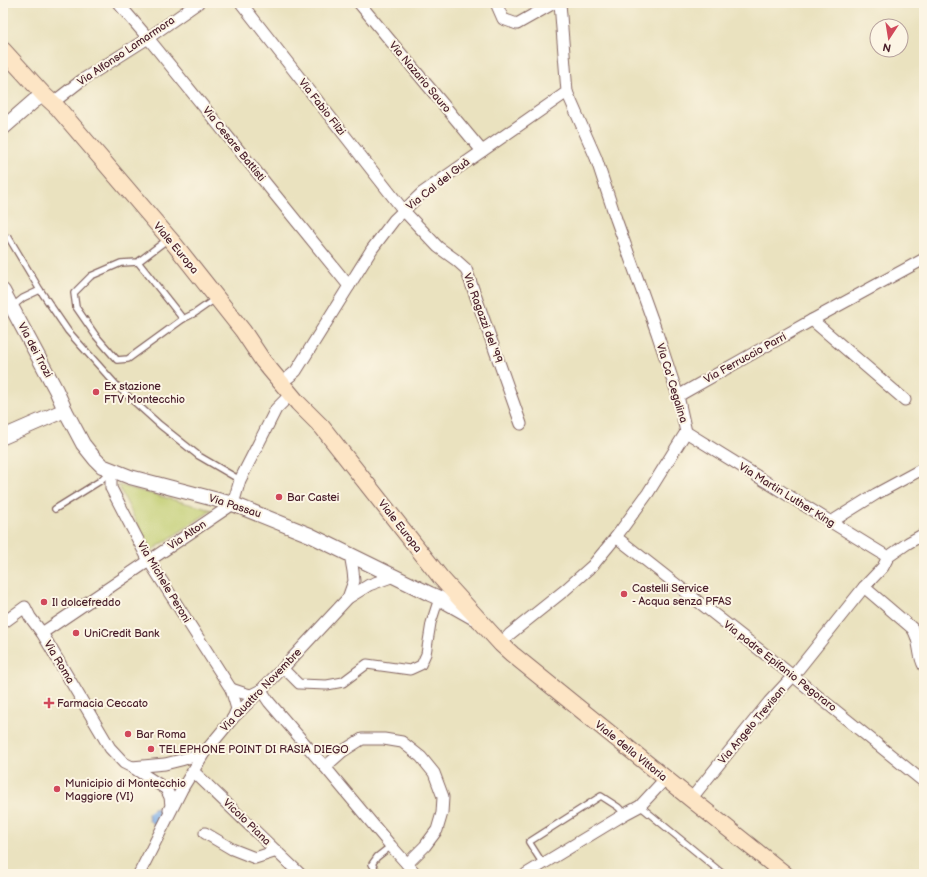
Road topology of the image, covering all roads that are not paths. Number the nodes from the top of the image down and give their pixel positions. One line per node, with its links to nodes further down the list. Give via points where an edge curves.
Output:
1 (118, 3): 8 (street, Via Cesare Battisti)
2 (198, 3): 8 (street, Via Alfonso Lamarmora)
3 (241, 3): 14 (street, Via Fabio Filzi)
4 (359, 3): 13 (street, Via Nazario Sauro)
5 (496, 3): 6 (street, via 503,19 517,24)
6 (554, 3)
7 (560, 3): 10 (street)
8 (148, 38): 11 (street, Via Alfonso Lamarmora); 19 (street, Via Cesare Battisti)
9 (3, 49): 11 (main road, Viale Europa)
10 (566, 92): 13 (street, Via Cal del Guà); 29 (street, Via Ca' Cegalina, via 596,158)
11 (49, 98): 12 (street, via 34,101); 16 (main road, Viale Europa)
12 (3, 128)
13 (482, 150): 14 (street, Via Cal del Guà, via 422,193)
14 (404, 211): 19 (street, Via Cal del Guà, via 372,249); 32 (street, Via Ragazzi del '99, via 438,247 466,270)
15 (9, 238): 20 (lane)
16 (169, 238): 18 (lane); 22 (main road, Viale Europa)
17 (924, 259): 25 (street, Via Ferruccio Parri)
18 (138, 262): 24 (lane); 24 (lane, via 121,263 91,276 74,293 76,308 96,336 117,360 128,359)
19 (349, 286): 27 (street, Via Cal del Guà, via 296,371)
20 (40, 290): 23 (lane); 38 (lane, via 68,331 118,387 199,456)
21 (3, 291): 23 (street, Via dei Trozi)
22 (217, 298): 24 (lane); 26 (main road, Viale Europa)
23 (12, 307): 31 (street, Via dei Trozi)
24 (183, 319)
25 (812, 320): 29 (street, Via Ferruccio Parri); 30 (street)
26 (243, 331): 27 (main road, Viale Europa, via 268,352); 28 (main road, Viale Europa, via 263,361)
27 (289, 377): 33 (main road, Viale Europa)
28 (291, 394): 33 (main road, Viale Europa); 38 (street, via 276,409)
29 (678, 396): 34 (street, Via Ca' Cegalina)
30 (905, 400)
31 (65, 410): 35 (street); 37 (street, Via Passau, via 83,444 102,466)
32 (521, 424)
33 (322, 427): 52 (main road, Viale Europa, via 441,578)
34 (686, 432): 41 (street, Via Martin Luther King); 43 (street, Via Ca' Cegalina, via 648,493)
35 (3, 437)
36 (924, 468): 41 (street)
37 (111, 470): 39 (street, Via Passau); 40 (lane, via 100,481); 46 (street, Via Michele Peroni, via 111,488)
38 (240, 480): 39 (street)
39 (233, 504): 44 (street, Via Passau, via 299,530); 46 (street, Via Alton)
40 (55, 509)
41 (831, 522): 45 (street, Via Martin Luther King)
42 (924, 534): 45 (street, Via Angelo Trevisan)
43 (616, 537): 54 (street, Via Ca' Cegalina, via 587,570); 57 (street, Via padre Epifanio Pegoraro)
44 (350, 554): 47 (street, Via Passau); 49 (street, Via Quattro Novembre, via 354,581)
45 (888, 557): 48 (street, Via Angelo Trevisan, via 883,567)
46 (149, 561): 53 (street, Via Alton); 58 (street, Via Michele Peroni)
47 (394, 576): 49 (street, Via Quattro Novembre, via 369,585); 50 (street, Via Passau)
48 (864, 587): 55 (street, via 912,628 917,636); 57 (street, Via Angelo Trevisan)
49 (348, 598): 56 (street, Via Quattro Novembre)
50 (439, 598): 52 (street, Via Passau); 56 (street, via 431,623 426,654 421,665 410,670 367,664 343,682 326,685 299,684)
51 (3, 623): 53 (street, Via Roma, via 25,607)
52 (482, 623): 54 (main road, Viale della Vittoria)
53 (42, 633): 62 (street, Via Roma, via 110,748 124,763)
54 (501, 644): 65 (main road, Viale della Vittoria)
55 (924, 666)
56 (283, 668): 59 (street, Via Quattro Novembre)
57 (793, 676): 66 (street, Via padre Epifanio Pegoraro); 67 (street, Via Angelo Trevisan)
58 (231, 689): 59 (street, via 252,695); 60 (street, Via Michele Peroni, via 236,709)
59 (261, 690): 60 (street, Via Quattro Novembre); 63 (street)
60 (233, 718): 61 (street, Via Quattro Novembre)
61 (204, 753): 62 (street, via 165,764); 64 (street, Via Quattro Novembre)
62 (132, 767): 70 (street, Via Roma, via 166,789 171,806)
63 (325, 767): 72 (street); 74 (street, via 342,751 362,739 402,742 421,757 434,773 443,797 442,813 437,830)
64 (193, 771): 70 (street, Via Quattro Novembre); 73 (street, Vicolo Piana)
65 (666, 778): 67 (main road, Viale della Vittoria); 68 (street)
66 (924, 782)
67 (691, 799): 82 (main road, Viale della Vittoria)
68 (640, 806): 69 (street); 81 (lane)
69 (625, 814): 75 (street); 75 (lane, via 600,796 529,842)
70 (168, 816): 76 (street, Via Quattro Novembre)
71 (205, 833): 73 (street, via 232,849 255,858)
72 (391, 846): 74 (street); 78 (lane, via 372,864)
73 (278, 851): 77 (street, Vicolo Piana)
74 (407, 864): 79 (street)
75 (543, 864): 80 (street)
76 (139, 874)
77 (300, 874)
78 (378, 874)
79 (416, 874)
80 (526, 874)
81 (723, 874)
82 (785, 874)

